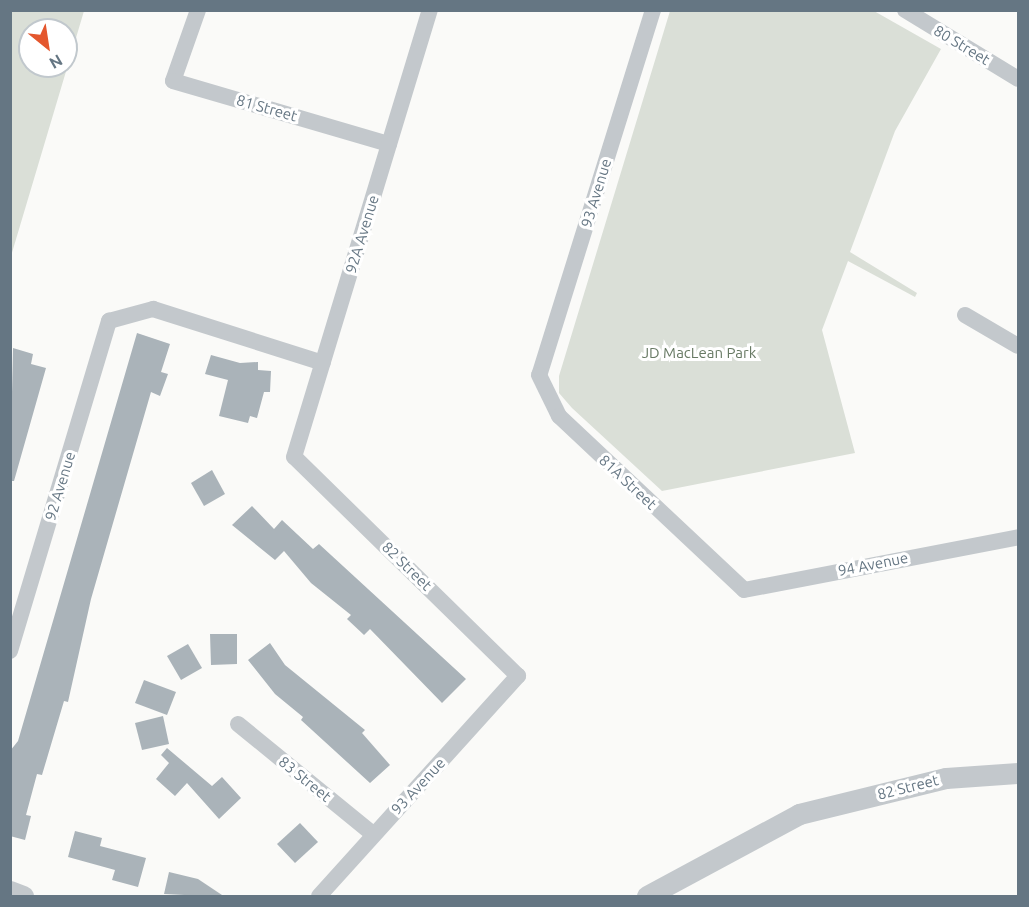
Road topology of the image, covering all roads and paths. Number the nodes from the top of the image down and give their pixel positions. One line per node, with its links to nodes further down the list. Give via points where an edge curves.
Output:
1 (198, 10): 6 (street, 81 Street, via 173,81)
2 (430, 10): 6 (street, 92A Avenue)
3 (653, 10): 10 (street, 93 Avenue)
4 (905, 10): 5 (street, 80 Street)
5 (1018, 79)
6 (389, 144): 9 (street, 92A Avenue)
7 (965, 315): 8 (street)
8 (1018, 346)
9 (323, 363): 11 (street, 92A Avenue); 14 (street, 92 Avenue, via 153,309 110,321)
10 (538, 375): 13 (street, 81A Street, via 559,417)
11 (294, 457): 15 (street, 82 Street)
12 (1018, 537): 13 (street, 94 Avenue, via 744,590)
13 (731, 578)
14 (10, 651)
15 (518, 676): 18 (street, 93 Avenue)
16 (238, 724): 18 (street, 83 Street)
17 (1018, 772): 22 (street, 82 Street, via 946,778 799,814)
18 (373, 834): 21 (street, 93 Avenue)
19 (10, 891): 20 (street)
20 (23, 897)
21 (319, 897)
22 (647, 897)

